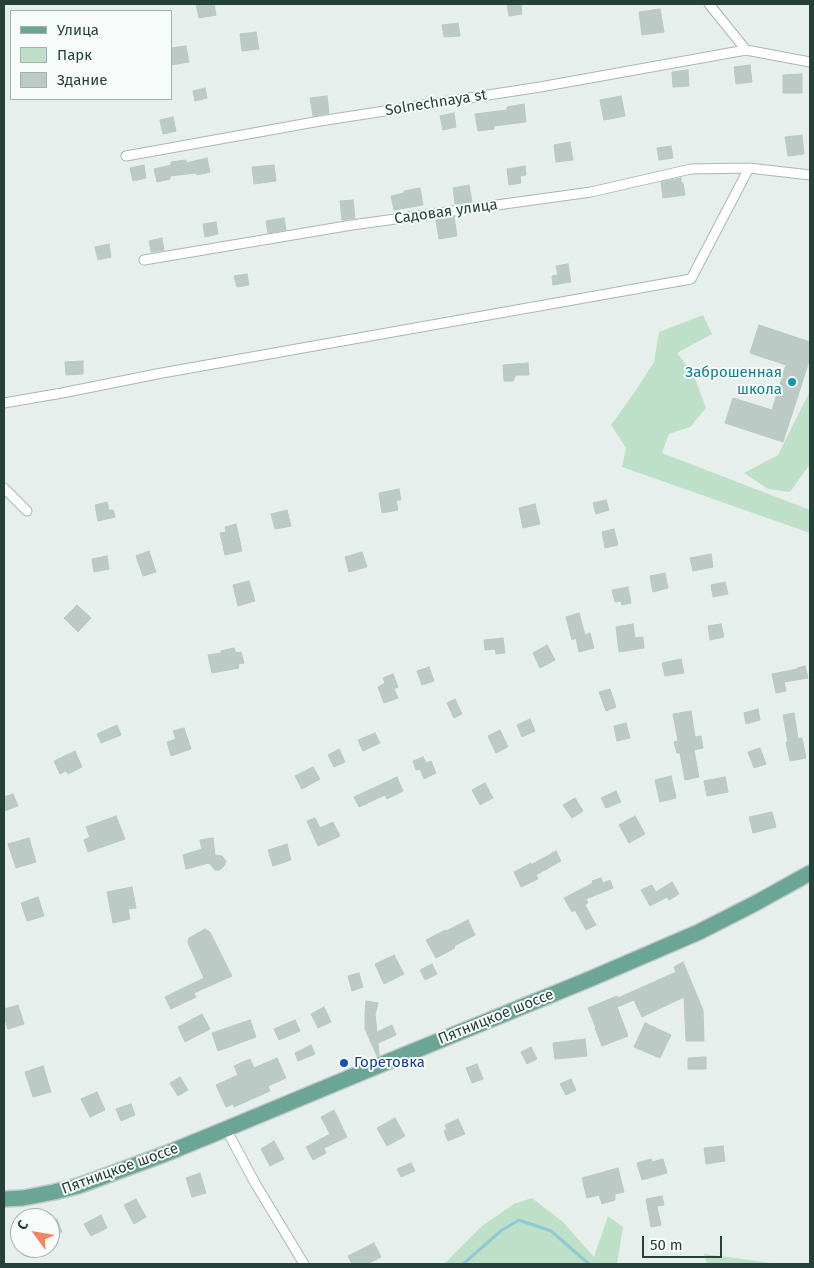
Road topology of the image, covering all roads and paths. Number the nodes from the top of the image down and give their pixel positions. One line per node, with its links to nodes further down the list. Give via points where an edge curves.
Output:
1 (709, 4): 2 (street)
2 (746, 50): 3 (street); 4 (street, Solnechnaya st)
3 (810, 62)
4 (126, 156)
5 (749, 168): 6 (street, Садовая улица); 7 (street, Садовая улица, via 691,169 591,192 352,224); 8 (street, via 691,279)
6 (810, 175)
7 (144, 260)
8 (4, 403)
9 (4, 488): 10 (street)
10 (27, 512)
11 (810, 874): 12 (main road, Пятницкое шоссе, via 699,932)
12 (226, 1129): 13 (main road, Пятницкое шоссе, via 78,1186); 14 (street)
13 (4, 1199)
14 (304, 1264)

